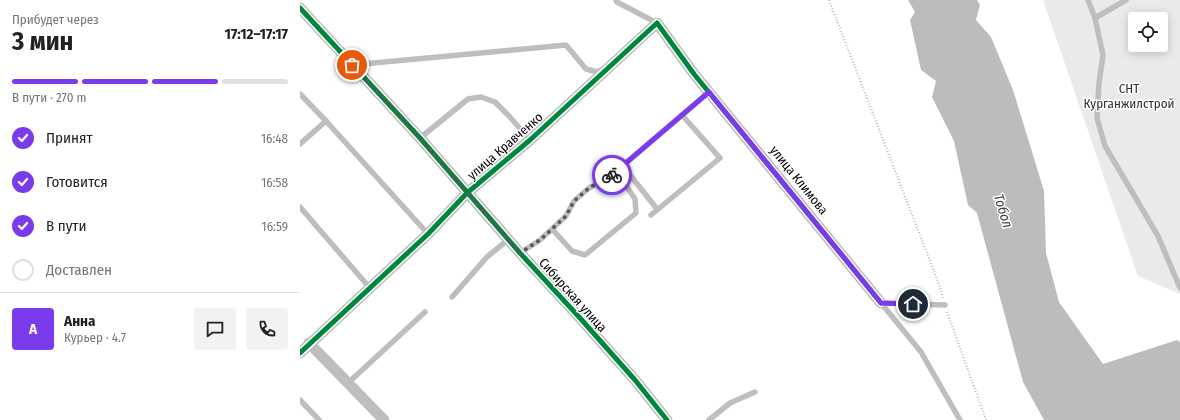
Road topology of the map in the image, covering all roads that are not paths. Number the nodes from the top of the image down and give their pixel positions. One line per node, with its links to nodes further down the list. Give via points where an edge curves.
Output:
1 (616, 0): 6 (lane)
2 (1088, 0): 5 (lane)
3 (1126, 0): 5 (lane)
4 (300, 8): 7 (street, Сибирская улица)
5 (1095, 18): 27 (lane, via 1103,55 1097,118 1105,146 1158,236)
6 (657, 23): 8 (street, улица Кравченко); 9 (street, улица Климова)
7 (352, 65): 8 (lane, via 566,45 586,69 597,72); 13 (street, Сибирская улица)
8 (611, 66): 14 (street, улица Кравченко)
9 (709, 92): 11 (lane); 29 (street, улица Климова)
10 (300, 94): 12 (lane)
11 (682, 115): 16 (lane); 20 (lane, via 720,158)
12 (326, 121): 15 (lane); 23 (lane)
13 (420, 138): 14 (lane, via 468,99 481,97 495,102); 18 (street, Сибирская улица)
14 (530, 140): 18 (street, улица Кравченко)
15 (300, 144)
16 (623, 166): 17 (lane); 20 (lane)
17 (609, 178): 22 (lane, via 589,188 574,201 566,216); 22 (lane, via 625,184 635,199 636,213 585,256 572,251)
18 (467, 194): 23 (street, улица Кравченко); 24 (street, Сибирская улица)
19 (300, 207): 26 (lane)
20 (657, 209): 21 (lane)
21 (651, 214)
22 (552, 229): 25 (lane)
23 (428, 234): 26 (street, улица Кравченко)
24 (509, 239): 25 (street, Сибирская улица); 28 (lane, via 487,257)
25 (520, 253): 39 (street, Сибирская улица, via 595,335)
26 (370, 287): 32 (street, улица Кравченко)
27 (1180, 288)
28 (452, 298)
29 (881, 303): 30 (lane); 41 (lane, via 921,352)
30 (945, 305)
31 (425, 312): 34 (lane)
32 (309, 343): 33 (street, улица Кравченко); 34 (street)
33 (300, 352)
34 (348, 383): 38 (street)
35 (755, 392): 40 (lane, via 730,403)
36 (300, 400): 37 (lane)
37 (319, 420)
38 (384, 420)
39 (666, 420)
40 (709, 420)
41 (960, 420)

